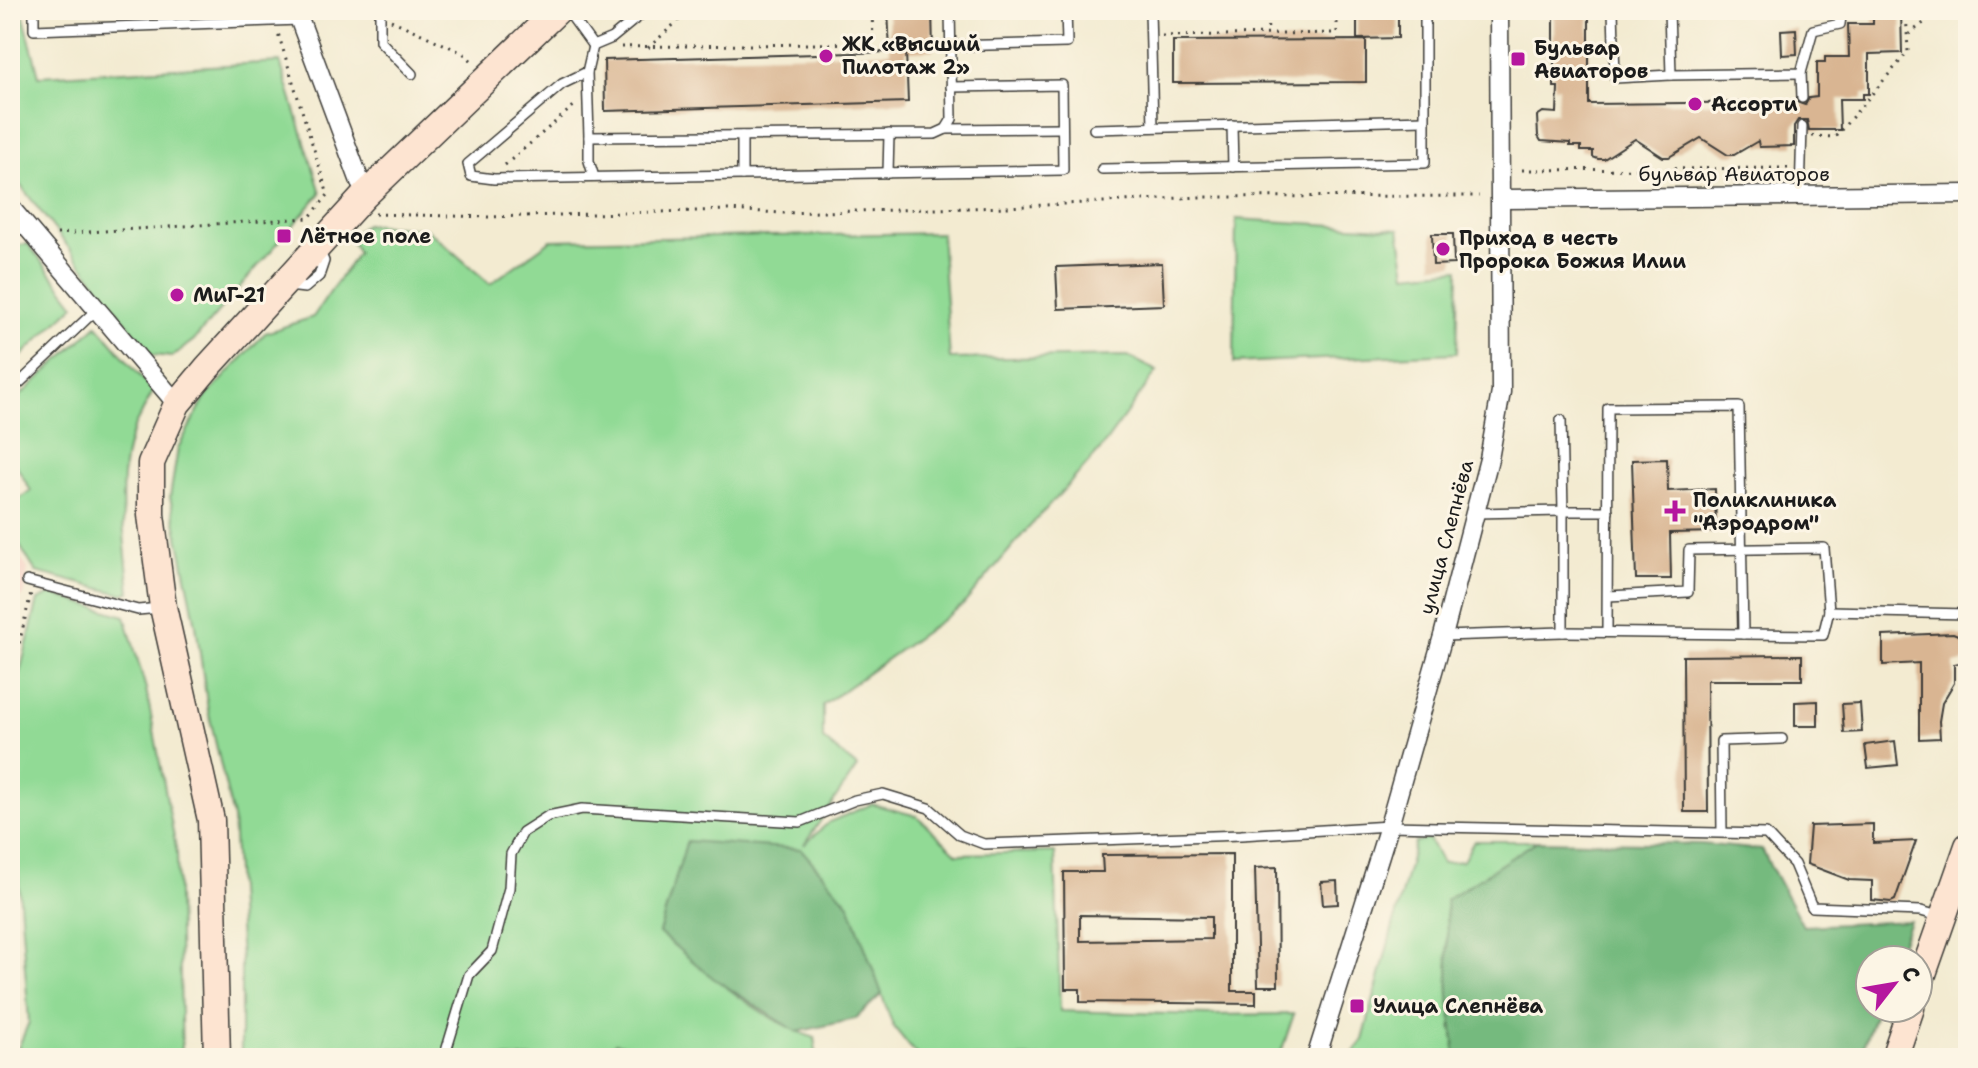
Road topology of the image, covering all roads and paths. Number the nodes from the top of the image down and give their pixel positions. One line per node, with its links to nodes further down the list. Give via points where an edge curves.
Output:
1 (34, 10): 23 (lane, via 34,30)
2 (254, 10): 23 (lane)
3 (558, 10): 35 (street)
4 (567, 10): 28 (lane)
5 (646, 10): 27 (lane)
6 (690, 10): 30 (path)
7 (872, 10): 30 (path, via 873,43)
8 (950, 10): 29 (lane)
9 (1066, 10): 29 (lane, via 1067,43)
10 (1150, 10): 26 (lane)
11 (1267, 10): 24 (path)
12 (1337, 10): 24 (path, via 1337,33)
13 (1425, 10): 39 (lane)
14 (1499, 10): 61 (street, улица Слепнёва)
15 (1613, 10): 34 (lane, via 1615,78)
16 (1669, 10): 34 (lane)
17 (1842, 10): 32 (lane, via 1840,24 1813,30)
18 (1906, 10): 25 (path)
19 (1941, 10): 25 (path)
20 (380, 13): 33 (lane, via 380,41); 35 (path, via 463,53)
21 (298, 15): 22 (lane); 58 (street)
22 (274, 21): 23 (lane); 64 (path, via 328,195 309,218)
23 (250, 23)
24 (1268, 34): 26 (path)
25 (1907, 35): 45 (path, via 1908,52 1835,137)
26 (1150, 36): 41 (lane)
27 (612, 38): 28 (lane); 30 (path, via 622,48)
28 (593, 46): 31 (lane)
29 (950, 46): 36 (lane)
30 (648, 48)
31 (587, 72): 37 (lane); 56 (lane, via 562,84 468,164 471,176)
32 (1801, 73): 34 (lane); 38 (lane)
33 (412, 74)
34 (1671, 75)
35 (489, 76): 58 (street)
36 (951, 87): 42 (lane, via 1062,85); 43 (lane, via 952,119)
37 (587, 95): 48 (lane); 56 (path)
38 (1802, 98)
39 (1424, 120): 40 (lane); 49 (lane, via 1425,163)
40 (1232, 125): 41 (lane); 49 (lane)
41 (1153, 127): 44 (lane)
42 (1062, 128): 43 (lane); 53 (lane, via 1063,170)
43 (946, 129): 46 (lane, via 935,134)
44 (1094, 129)
45 (1802, 131): 50 (lane)
46 (889, 134): 47 (lane); 53 (lane)
47 (742, 136): 48 (lane); 54 (lane)
48 (589, 137): 55 (lane)
49 (1233, 167): 51 (lane)
50 (1799, 168): 52 (path); 60 (lane)
51 (1102, 169)
52 (1522, 170)
53 (888, 173): 54 (lane)
54 (742, 175): 55 (lane)
55 (594, 177): 56 (lane)
56 (489, 178)
57 (1968, 194): 60 (street, бульвар Авиаторов)
58 (365, 195): 63 (street)
59 (1479, 196): 63 (path, via 1200,197 783,213)
60 (1800, 196): 61 (street, бульвар Авиаторов)
61 (1501, 199): 73 (street, улица Слепнёва, via 1501,392)
62 (10, 207): 64 (street)
63 (346, 216): 69 (street)
64 (34, 236): 67 (street)
65 (202, 301): 66 (path)
66 (233, 303)
67 (97, 309): 68 (lane); 69 (street)
68 (10, 392)
69 (177, 404): 77 (street, via 151,463 151,515)
70 (1561, 420): 71 (lane)
71 (1563, 511): 72 (lane); 73 (lane); 80 (lane)
72 (1608, 511): 74 (lane, via 1608,408 1739,407); 76 (lane)
73 (1476, 513): 83 (street, улица Слепнёва)
74 (1742, 548): 76 (lane, via 1689,550 1688,592); 78 (lane, via 1824,548); 82 (lane)
75 (30, 581): 77 (lane, via 138,610); 84 (path)
76 (1608, 596): 81 (lane)
77 (163, 607): 94 (street, via 211,820)
78 (1829, 611): 79 (lane); 82 (lane, via 1823,635)
79 (1968, 614)
80 (1563, 632): 81 (lane); 83 (lane)
81 (1607, 632): 82 (lane)
82 (1743, 634)
83 (1443, 636): 86 (street, улица Слепнёва)
84 (10, 682)
85 (1782, 739): 87 (lane, via 1721,741)
86 (1389, 826): 87 (lane); 95 (lane, via 984,844 960,835 929,808 883,794 800,822 582,809 548,816 523,832 511,854 509,888 492,951 469,975); 96 (street, улица Слепнёва)
87 (1722, 832): 90 (lane, via 1766,834 1794,864 1812,907 1921,911)
88 (1968, 846): 90 (street)
89 (10, 915): 93 (path, via 17,1026)
90 (1942, 917): 91 (street)
91 (1933, 944)
92 (1906, 1024): 97 (street)
93 (10, 1046)
94 (217, 1058)
95 (444, 1058)
96 (1316, 1058)
97 (1894, 1058)

